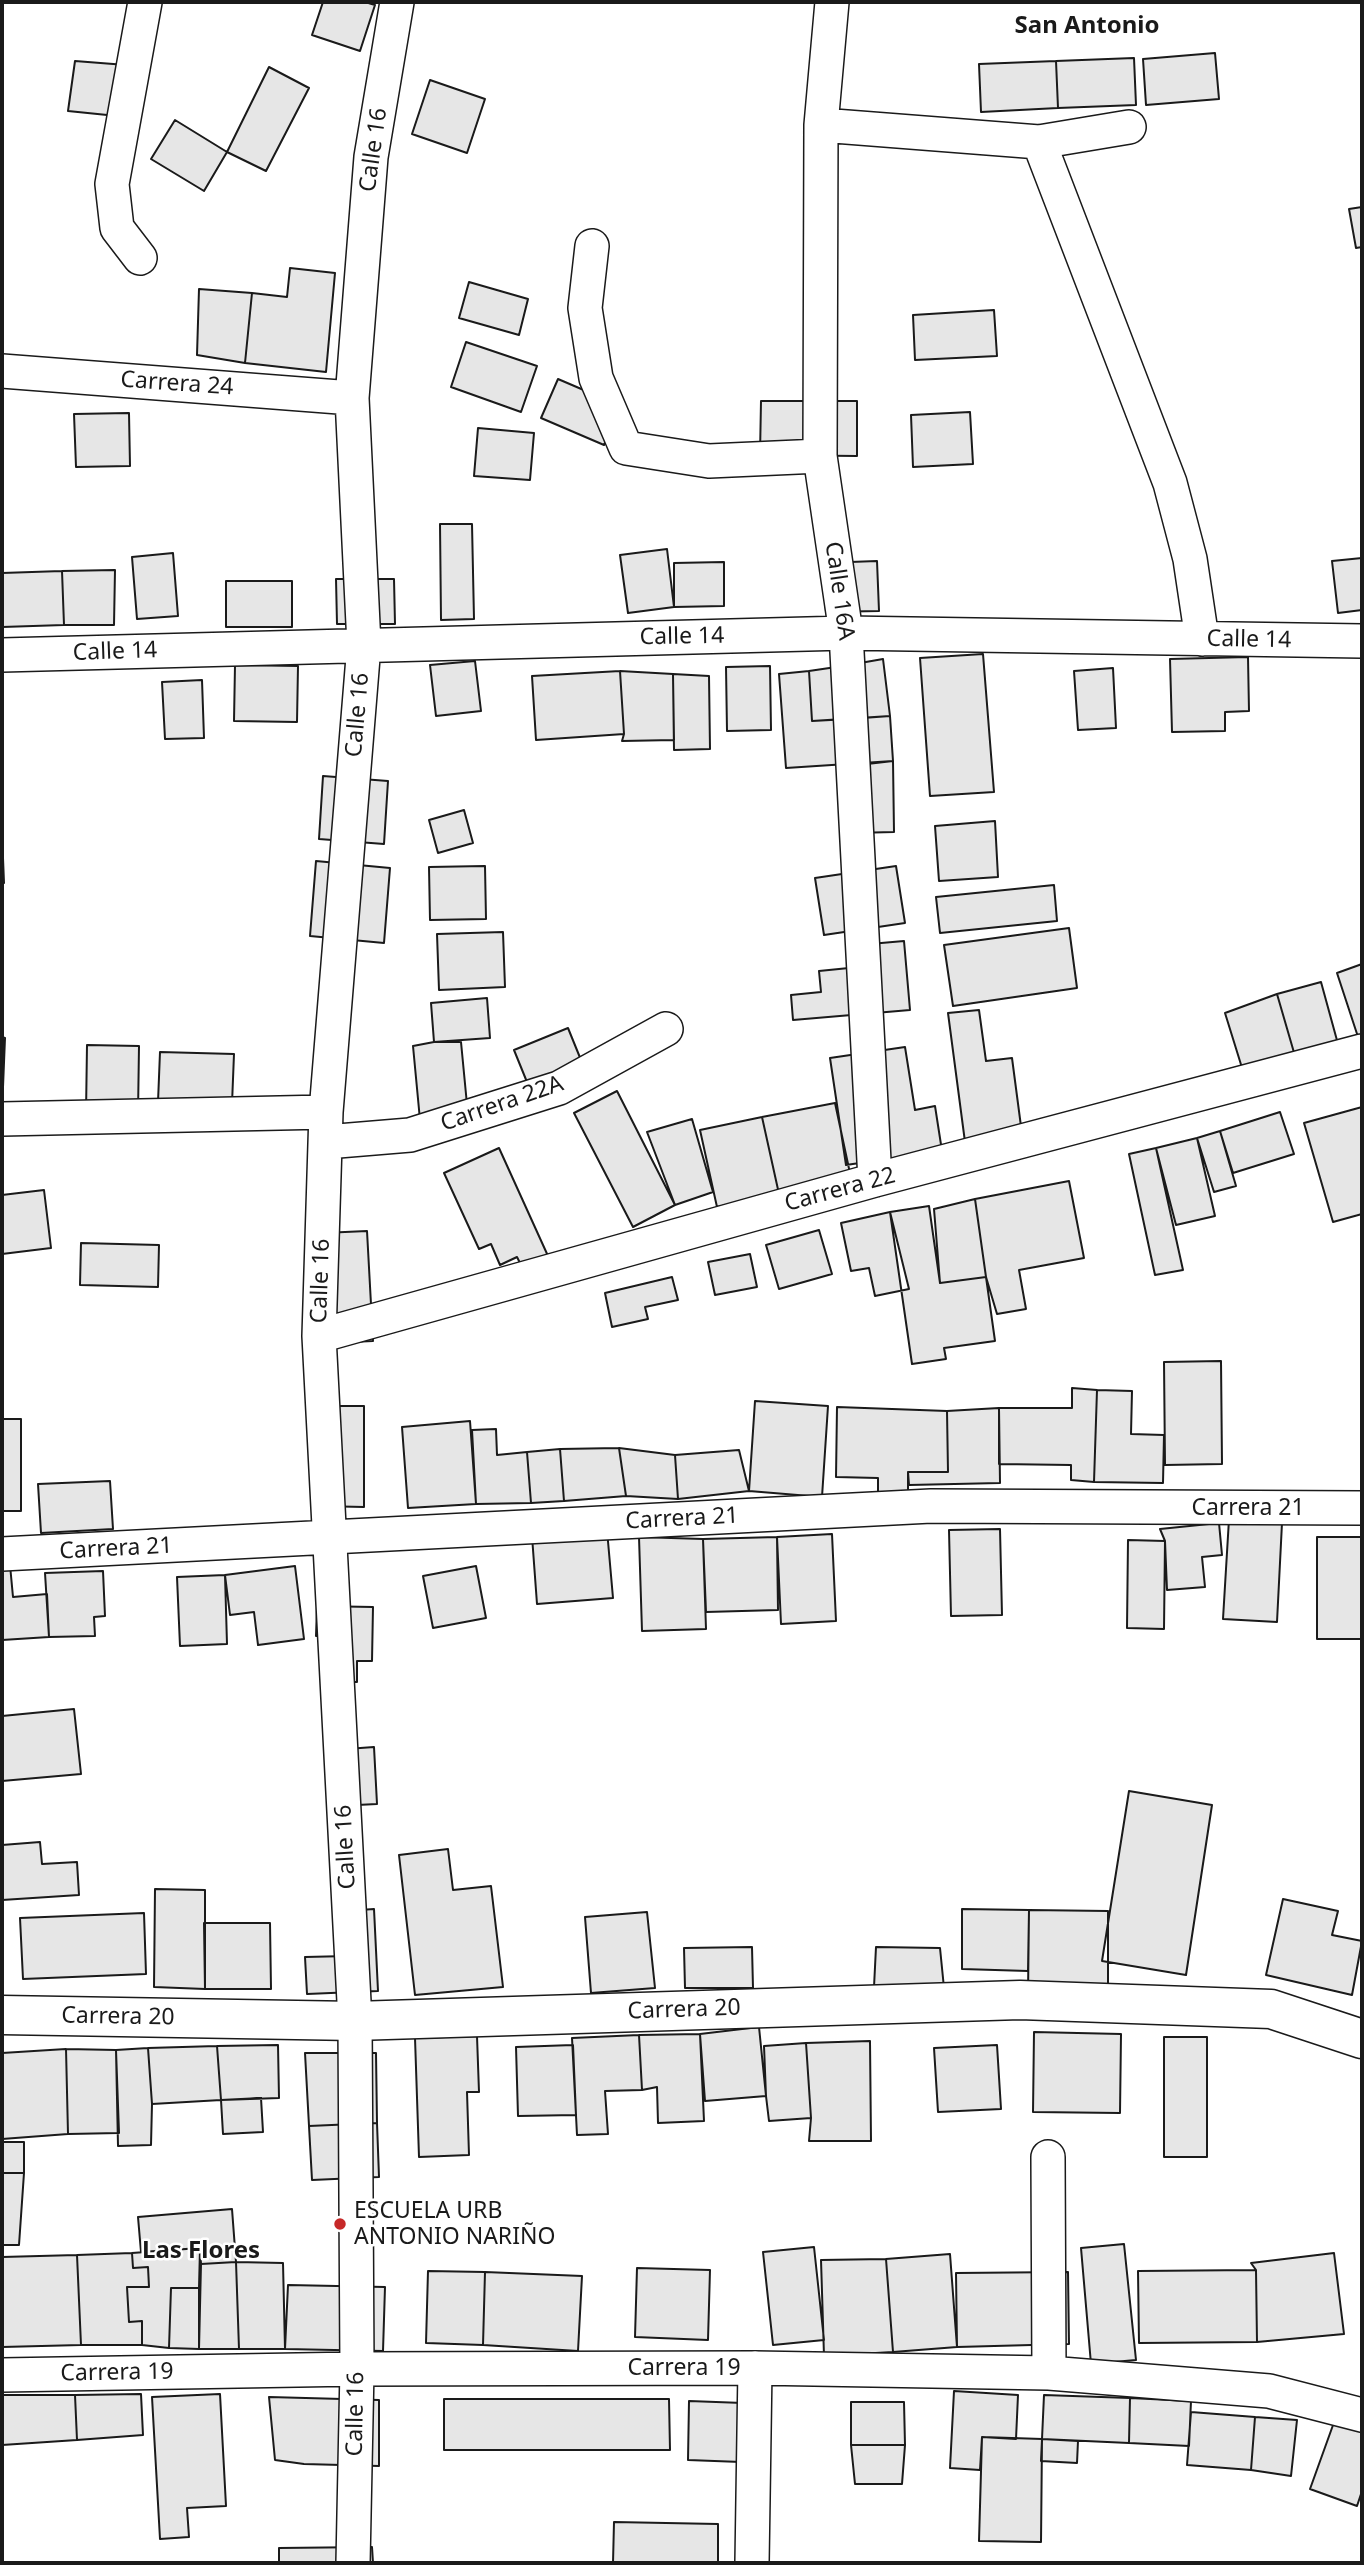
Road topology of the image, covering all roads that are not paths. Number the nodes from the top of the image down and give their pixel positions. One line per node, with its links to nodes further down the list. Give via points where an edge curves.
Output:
1 (145, 2): 8 (street, via 112,184 117,228)
2 (397, 2): 10 (street, Calle 16, via 371,157)
3 (832, 2): 4 (street, Calle 16A)
4 (821, 125): 6 (street); 11 (street, Calle 16A)
5 (1129, 127): 6 (street)
6 (1039, 142): 13 (street, via 1170,483 1190,559)
7 (592, 246): 11 (street, via 584,308 596,377 626,447 709,460)
8 (140, 258)
9 (2, 371): 10 (street, Carrera 24)
10 (352, 398): 15 (street, Calle 16)
11 (820, 456): 12 (street, Calle 16A)
12 (846, 633): 13 (street, Calle 14); 15 (street, Calle 14); 21 (street, Calle 16A)
13 (1202, 639): 14 (street, Calle 14)
14 (1362, 641)
15 (364, 645): 16 (street, Calle 14); 20 (street, Calle 16)
16 (2, 655)
17 (666, 1029): 20 (street, Carrera 22A, via 559,1088 410,1135)
18 (1362, 1051): 21 (street, Carrera 22)
19 (2, 1118): 20 (street, Carrera 22A)
20 (326, 1127): 22 (street, Calle 16)
21 (875, 1180): 22 (street, Carrera 22)
22 (319, 1336): 24 (street, Calle 16)
23 (1362, 1508): 24 (street, Carrera 21, via 931,1506)
24 (330, 1538): 25 (street, Carrera 21); 27 (street, Calle 16)
25 (2, 1554)
26 (2, 2015): 27 (street, Carrera 20)
27 (355, 2021): 28 (street, Carrera 20, via 1020,2000 1271,2009); 31 (street, Calle 16)
28 (1362, 2039)
29 (1048, 2157): 32 (street)
30 (755, 2368): 31 (street, Carrera 19); 32 (street, Carrera 19); 36 (street)
31 (357, 2369): 33 (street, Carrera 19); 35 (street, Calle 16)
32 (1049, 2373): 34 (street, Carrera 19, via 1269,2391)
33 (2, 2375)
34 (1362, 2415)
35 (353, 2563)
36 (752, 2563)

